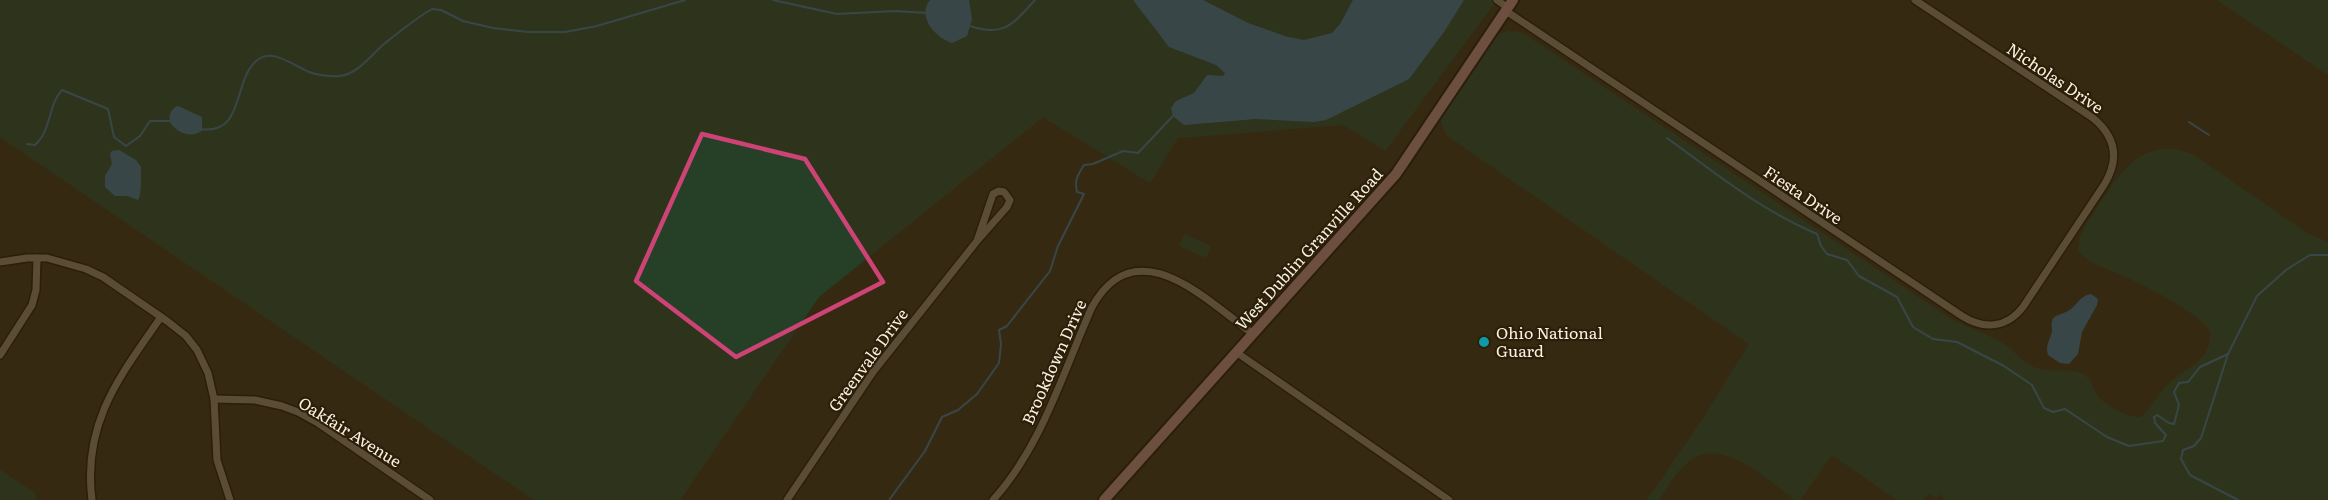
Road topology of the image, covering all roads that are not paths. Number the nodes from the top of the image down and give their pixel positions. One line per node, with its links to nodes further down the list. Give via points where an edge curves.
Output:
1 (1497, 0): 3 (street, Fiesta Drive)
2 (1915, 0): 4 (street, Nicholas Drive, via 2093,118 2108,133 2114,146 2113,168)
3 (1509, 7): 4 (street, Fiesta Drive, via 1970,321 1990,326 2017,315); 9 (main road, West Dublin Granville Road, via 1396,174)
4 (2068, 240)
5 (977, 241): 5 (street, Greenvale Drive, via 1007,207 1010,200 1004,192 993,194); 16 (street, Greenvale Drive, via 873,372)
6 (37, 258): 7 (street); 8 (street, via 90,270); 11 (street, via 32,305)
7 (0, 262)
8 (161, 316): 12 (street, via 197,350); 13 (street, via 116,383 99,418 91,453)
9 (1253, 334): 10 (main road, West Dublin Granville Road); 17 (street, Brookdown Drive, via 1170,276 1142,270 1114,278 1101,290 1092,307 1023,461)
10 (1236, 352): 18 (main road, West Dublin Granville Road); 19 (street)
11 (0, 355)
12 (214, 399): 14 (street, via 217,460); 15 (street, Oakfair Avenue, via 255,400 298,412)
13 (92, 500)
14 (230, 500)
15 (430, 500)
16 (787, 500)
17 (993, 500)
18 (1104, 500)
19 (1449, 500)

